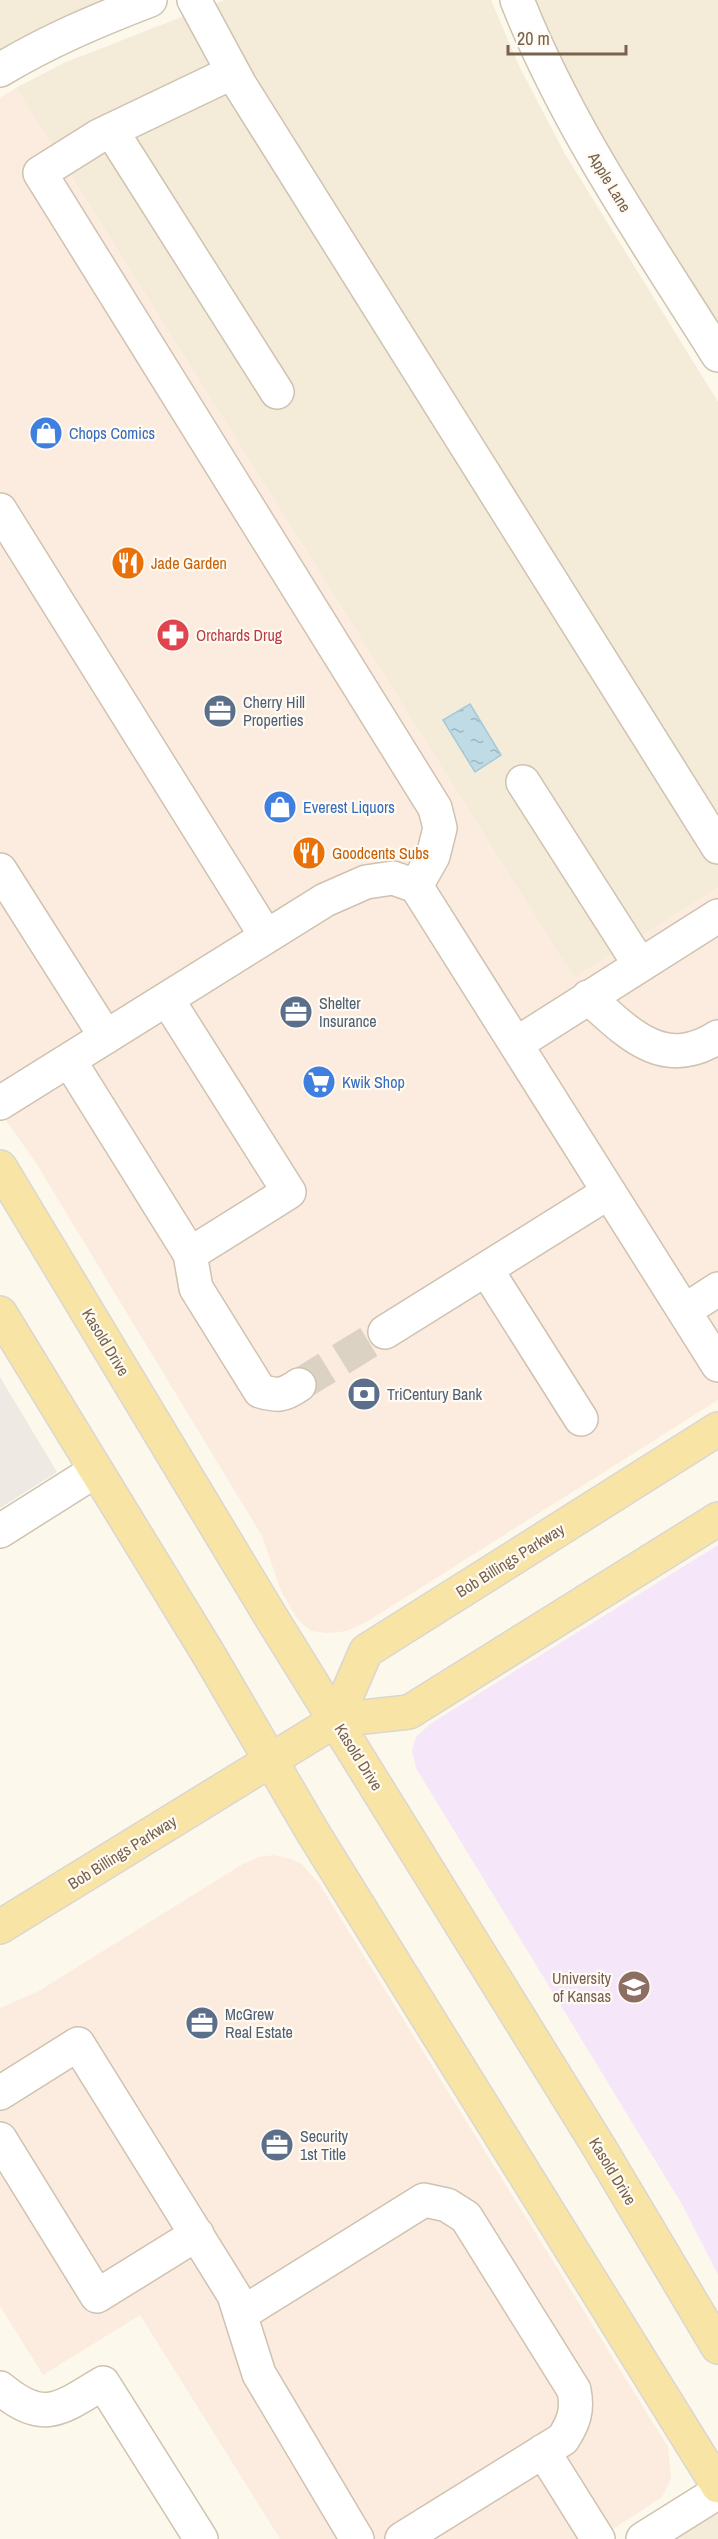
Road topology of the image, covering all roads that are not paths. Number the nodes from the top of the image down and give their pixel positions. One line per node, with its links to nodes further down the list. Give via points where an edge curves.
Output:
1 (150, 0): 4 (street, via 33,50)
2 (194, 0): 5 (street)
3 (517, 0): 7 (street, Apple Lane, via 581,133)
4 (0, 70)
5 (233, 72): 6 (street); 11 (street)
6 (111, 130): 8 (street); 13 (street, via 40,173 435,808 440,828 433,856)
7 (718, 355)
8 (277, 392)
9 (4, 526): 15 (street)
10 (524, 782): 16 (street)
11 (718, 847)
12 (0, 870): 19 (street)
13 (416, 886): 15 (street, via 393,878 366,882 325,900); 21 (street)
14 (718, 916): 16 (street)
15 (266, 936): 18 (street)
16 (640, 965): 17 (street)
17 (588, 998): 20 (street, via 630,1035 668,1052 703,1047); 21 (street)
18 (167, 999): 19 (street); 26 (street, via 289,1192)
19 (106, 1037): 22 (street)
20 (718, 1037)
21 (516, 1044): 25 (street)
22 (69, 1060): 23 (street); 26 (street)
23 (0, 1103)
24 (0, 1167): 39 (main road, Kasold Drive)
25 (609, 1192): 27 (street); 29 (street)
26 (190, 1254): 33 (street, via 196,1288 260,1391 286,1394)
27 (486, 1269): 31 (street); 34 (street)
28 (718, 1289): 29 (street)
29 (684, 1311): 32 (street)
30 (0, 1313): 36 (main road)
31 (385, 1332)
32 (718, 1365)
33 (299, 1386)
34 (581, 1419)
35 (718, 1429): 39 (main road, Bob Billings Parkway, via 366,1651)
36 (95, 1471): 38 (street); 40 (main road)
37 (718, 1519): 39 (main road, Bob Billings Parkway, via 409,1712)
38 (0, 1531)
39 (336, 1720): 40 (main road, Bob Billings Parkway); 46 (main road, Kasold Drive)
40 (270, 1760): 41 (main road, Bob Billings Parkway); 49 (main road)
41 (0, 1927)
42 (0, 2093): 44 (street, via 78,2044)
43 (0, 2139): 44 (street, via 97,2296)
44 (196, 2234): 45 (street, via 234,2295)
45 (241, 2314): 48 (street, via 424,2200 447,2205 466,2217 574,2390 577,2405 573,2423 563,2439); 52 (street, via 259,2374)
46 (718, 2347)
47 (0, 2388): 51 (street, via 17,2402 38,2411 67,2406 103,2383)
48 (543, 2451): 53 (street); 54 (street)
49 (718, 2486)
50 (718, 2492): 55 (street)
51 (201, 2539)
52 (357, 2539)
53 (402, 2539)
54 (598, 2539)
55 (643, 2539)

